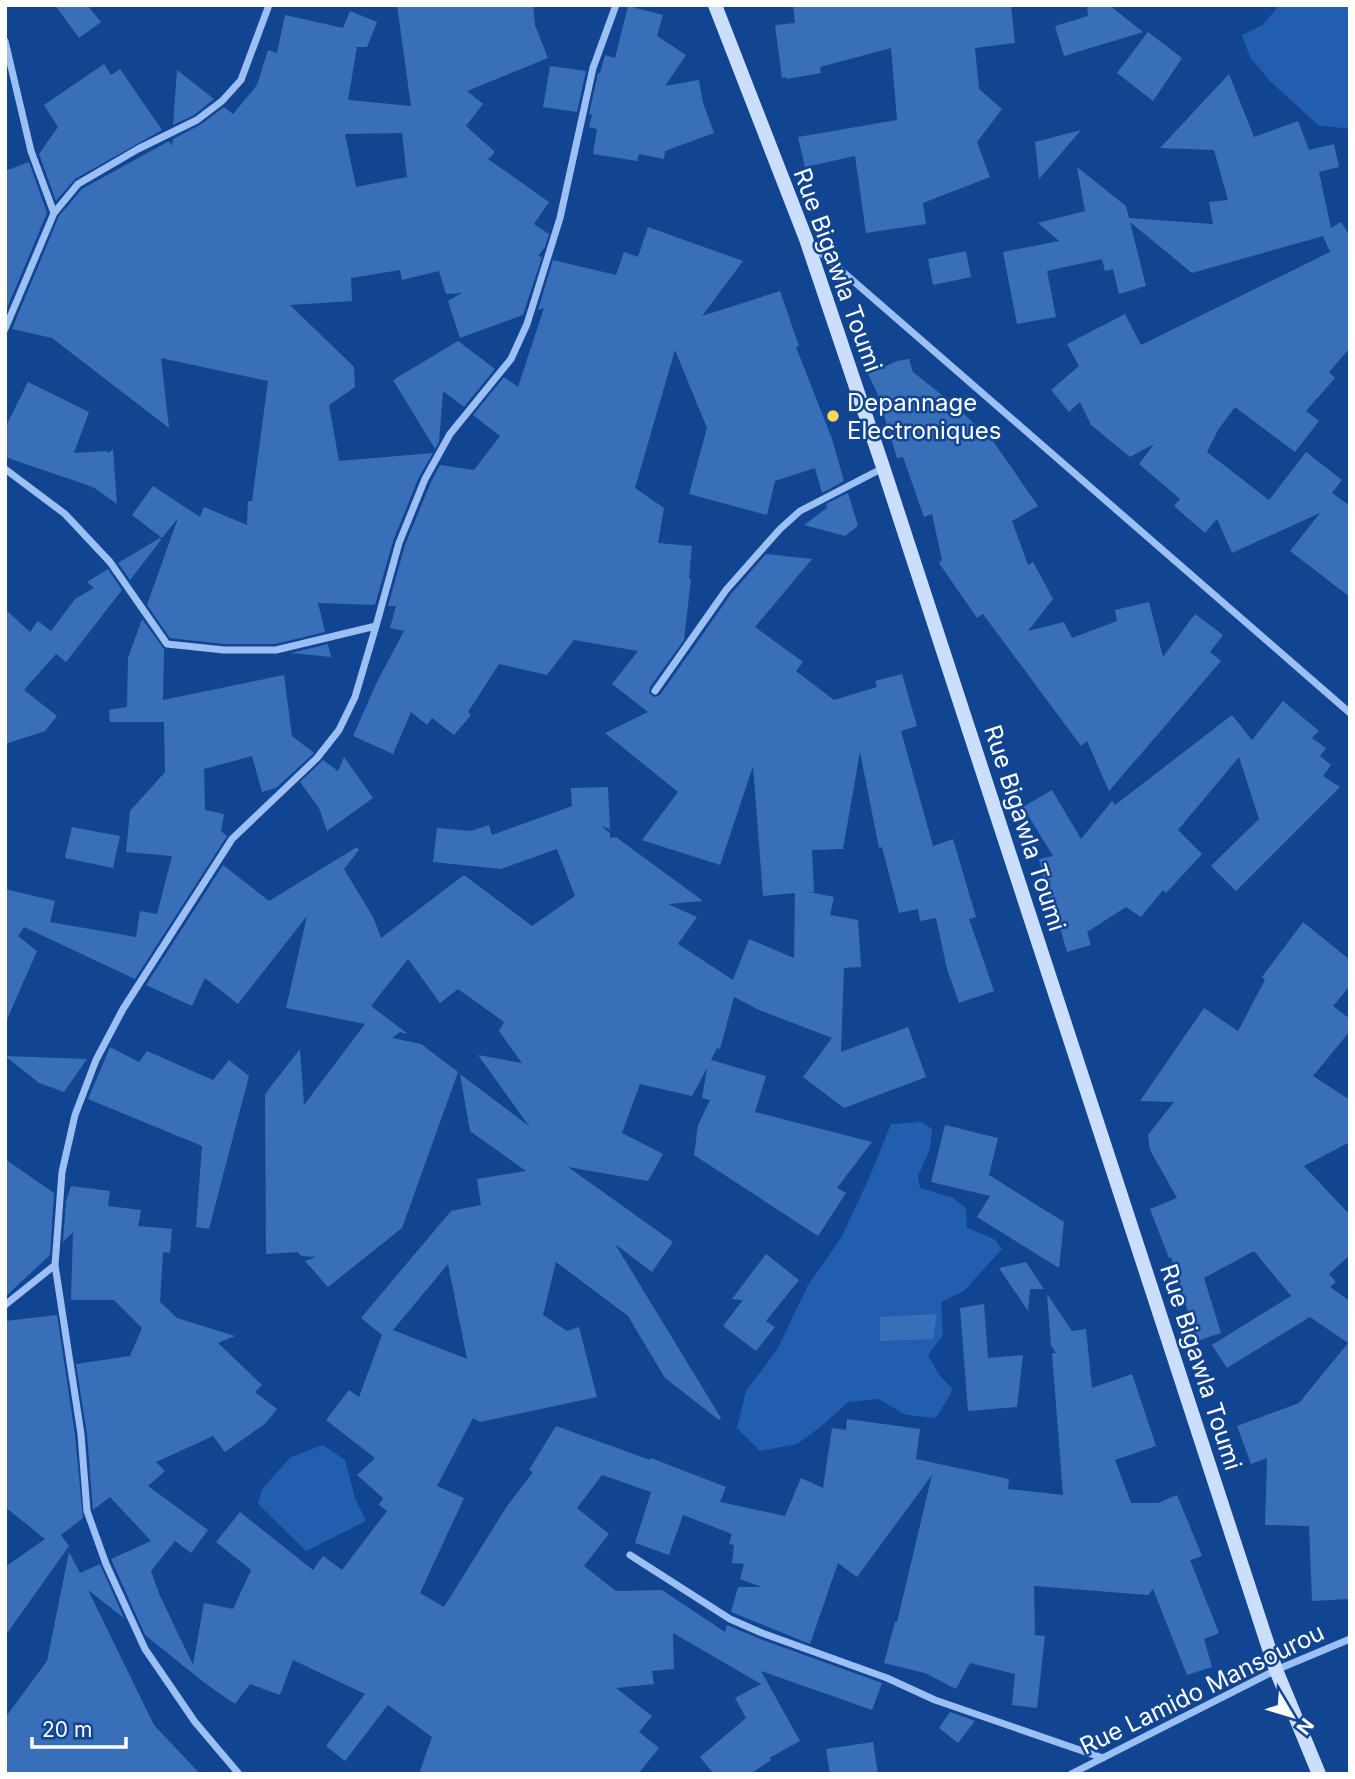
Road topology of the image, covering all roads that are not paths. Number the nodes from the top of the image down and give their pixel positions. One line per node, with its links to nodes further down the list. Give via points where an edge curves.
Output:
1 (269, 5): 5 (street, via 241,80 222,101 197,120 78,184)
2 (616, 5): 10 (street, via 593,68 560,218 527,324 511,359 450,434 425,479 399,543)
3 (715, 5): 6 (street, Rue Bigawla Toumi)
4 (5, 41): 5 (street, via 31,151)
5 (54, 213): 7 (street)
6 (806, 239): 8 (street, Rue Bigawla Toumi); 12 (street)
7 (5, 329)
8 (883, 467): 11 (street, via 800,511 780,529 737,575); 17 (street, Rue Bigawla Toumi)
9 (5, 469): 10 (street, via 65,514 110,562 167,644 276,650)
10 (376, 626): 13 (street, via 355,697 339,730 317,758 232,839 123,1009 96,1060 75,1115 62,1172)
11 (655, 691)
12 (1350, 713)
13 (55, 1265): 14 (street); 19 (street, via 81,1434 87,1511 106,1564 145,1649 195,1723)
14 (5, 1304)
15 (630, 1555): 18 (street, via 730,1619 762,1633)
16 (1350, 1639): 17 (street, Rue Lamido Mansourou)
17 (1276, 1670): 18 (street, Rue Lamido Mansourou); 21 (street, Rue Bigawla Toumi)
18 (1103, 1758): 20 (street, Rue Lamido Mansourou)
19 (239, 1774)
20 (1072, 1774)
21 (1319, 1774)

